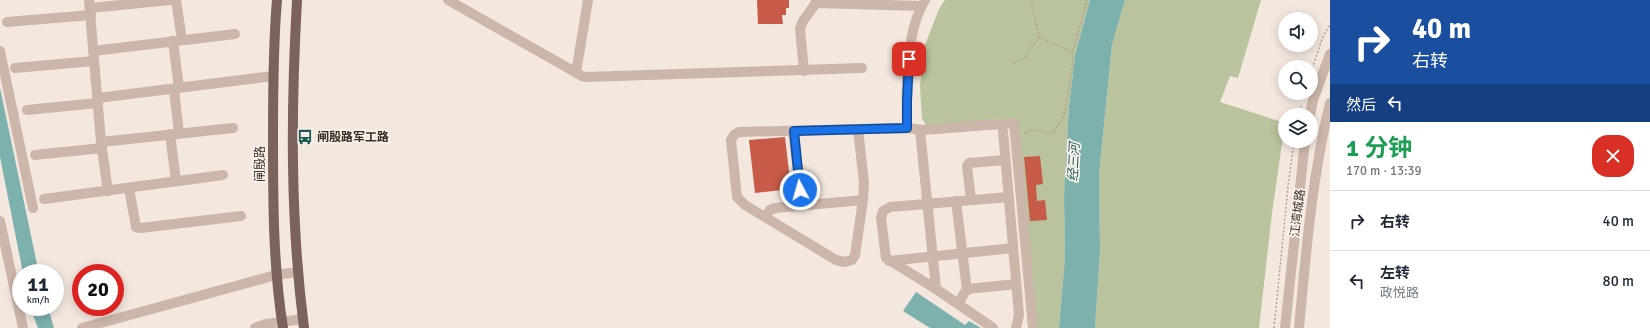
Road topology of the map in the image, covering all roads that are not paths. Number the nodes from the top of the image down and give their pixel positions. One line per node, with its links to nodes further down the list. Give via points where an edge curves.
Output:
1 (170, 0): 10 (street)
2 (176, 0): 13 (street)
3 (277, 0): 21 (main road, 闸殷路)
4 (297, 0): 57 (main road, via 292,137)
5 (448, 0): 20 (street)
6 (588, 0): 20 (street)
7 (816, 2): 8 (street); 19 (street, via 800,29)
8 (902, 3): 9 (street)
9 (923, 3): 28 (street, via 912,36 908,71)
10 (90, 8): 11 (street); 16 (street)
11 (8, 22)
12 (235, 34): 13 (street)
13 (178, 41): 16 (street); 22 (street)
14 (0, 51): 49 (street)
15 (1330, 54): 25 (street)
16 (94, 56): 17 (street); 23 (street)
17 (15, 68)
18 (862, 68): 19 (street)
19 (804, 71): 20 (street, via 585,77)
20 (576, 73)
21 (273, 76): 22 (street); 58 (main road, 闸殷路)
22 (176, 89): 23 (street); 33 (street)
23 (98, 100): 26 (street); 34 (street)
24 (1330, 103): 72 (street, 江湾城路, via 1309,219)
25 (1311, 108)
26 (27, 110)
27 (233, 128): 33 (street)
28 (907, 128): 29 (street); 30 (street)
29 (858, 129): 31 (street); 44 (street, via 864,183)
30 (920, 130): 47 (street); 70 (street, via 1014,123)
31 (794, 131): 48 (street); 51 (street, via 738,132 731,140 737,197)
32 (1003, 131): 37 (street)
33 (175, 134): 34 (street); 39 (street)
34 (102, 145): 36 (street); 41 (street)
35 (1304, 148): 71 (street, 江湾城路)
36 (35, 155)
37 (1006, 160): 42 (street); 45 (street, via 972,162 967,166)
38 (223, 175): 39 (street)
39 (176, 181): 40 (street)
40 (129, 188): 41 (street); 50 (street, via 136,227)
41 (108, 191): 43 (street)
42 (1009, 197): 45 (street); 53 (street)
43 (44, 198)
44 (863, 200): 48 (street); 51 (street, via 855,254 852,260 845,262 836,260)
45 (971, 200): 46 (street)
46 (956, 201): 47 (street); 54 (street)
47 (928, 203): 55 (street); 56 (street, via 890,207 883,211 881,218 886,258)
48 (802, 206): 51 (street, via 775,208 770,210)
49 (33, 208)
50 (241, 216)
51 (765, 218)
52 (0, 221): 65 (street)
53 (1013, 248): 54 (street); 59 (street)
54 (962, 252): 55 (street); 61 (street)
55 (933, 255): 56 (street); 60 (street)
56 (889, 261): 60 (street)
57 (298, 272): 58 (street); 64 (main road)
58 (276, 275): 63 (main road, 闸殷路); 66 (street)
59 (1016, 284): 61 (street); 69 (street, via 1019,315)
60 (936, 289): 62 (street)
61 (967, 290): 62 (street)
62 (958, 304): 68 (street)
63 (283, 324): 64 (street); 67 (street, via 266,324)
64 (304, 324)
65 (23, 328)
66 (82, 328)
67 (255, 328)
68 (993, 328)
69 (1016, 328)
70 (1033, 328)
71 (1285, 328)
72 (1299, 328)

